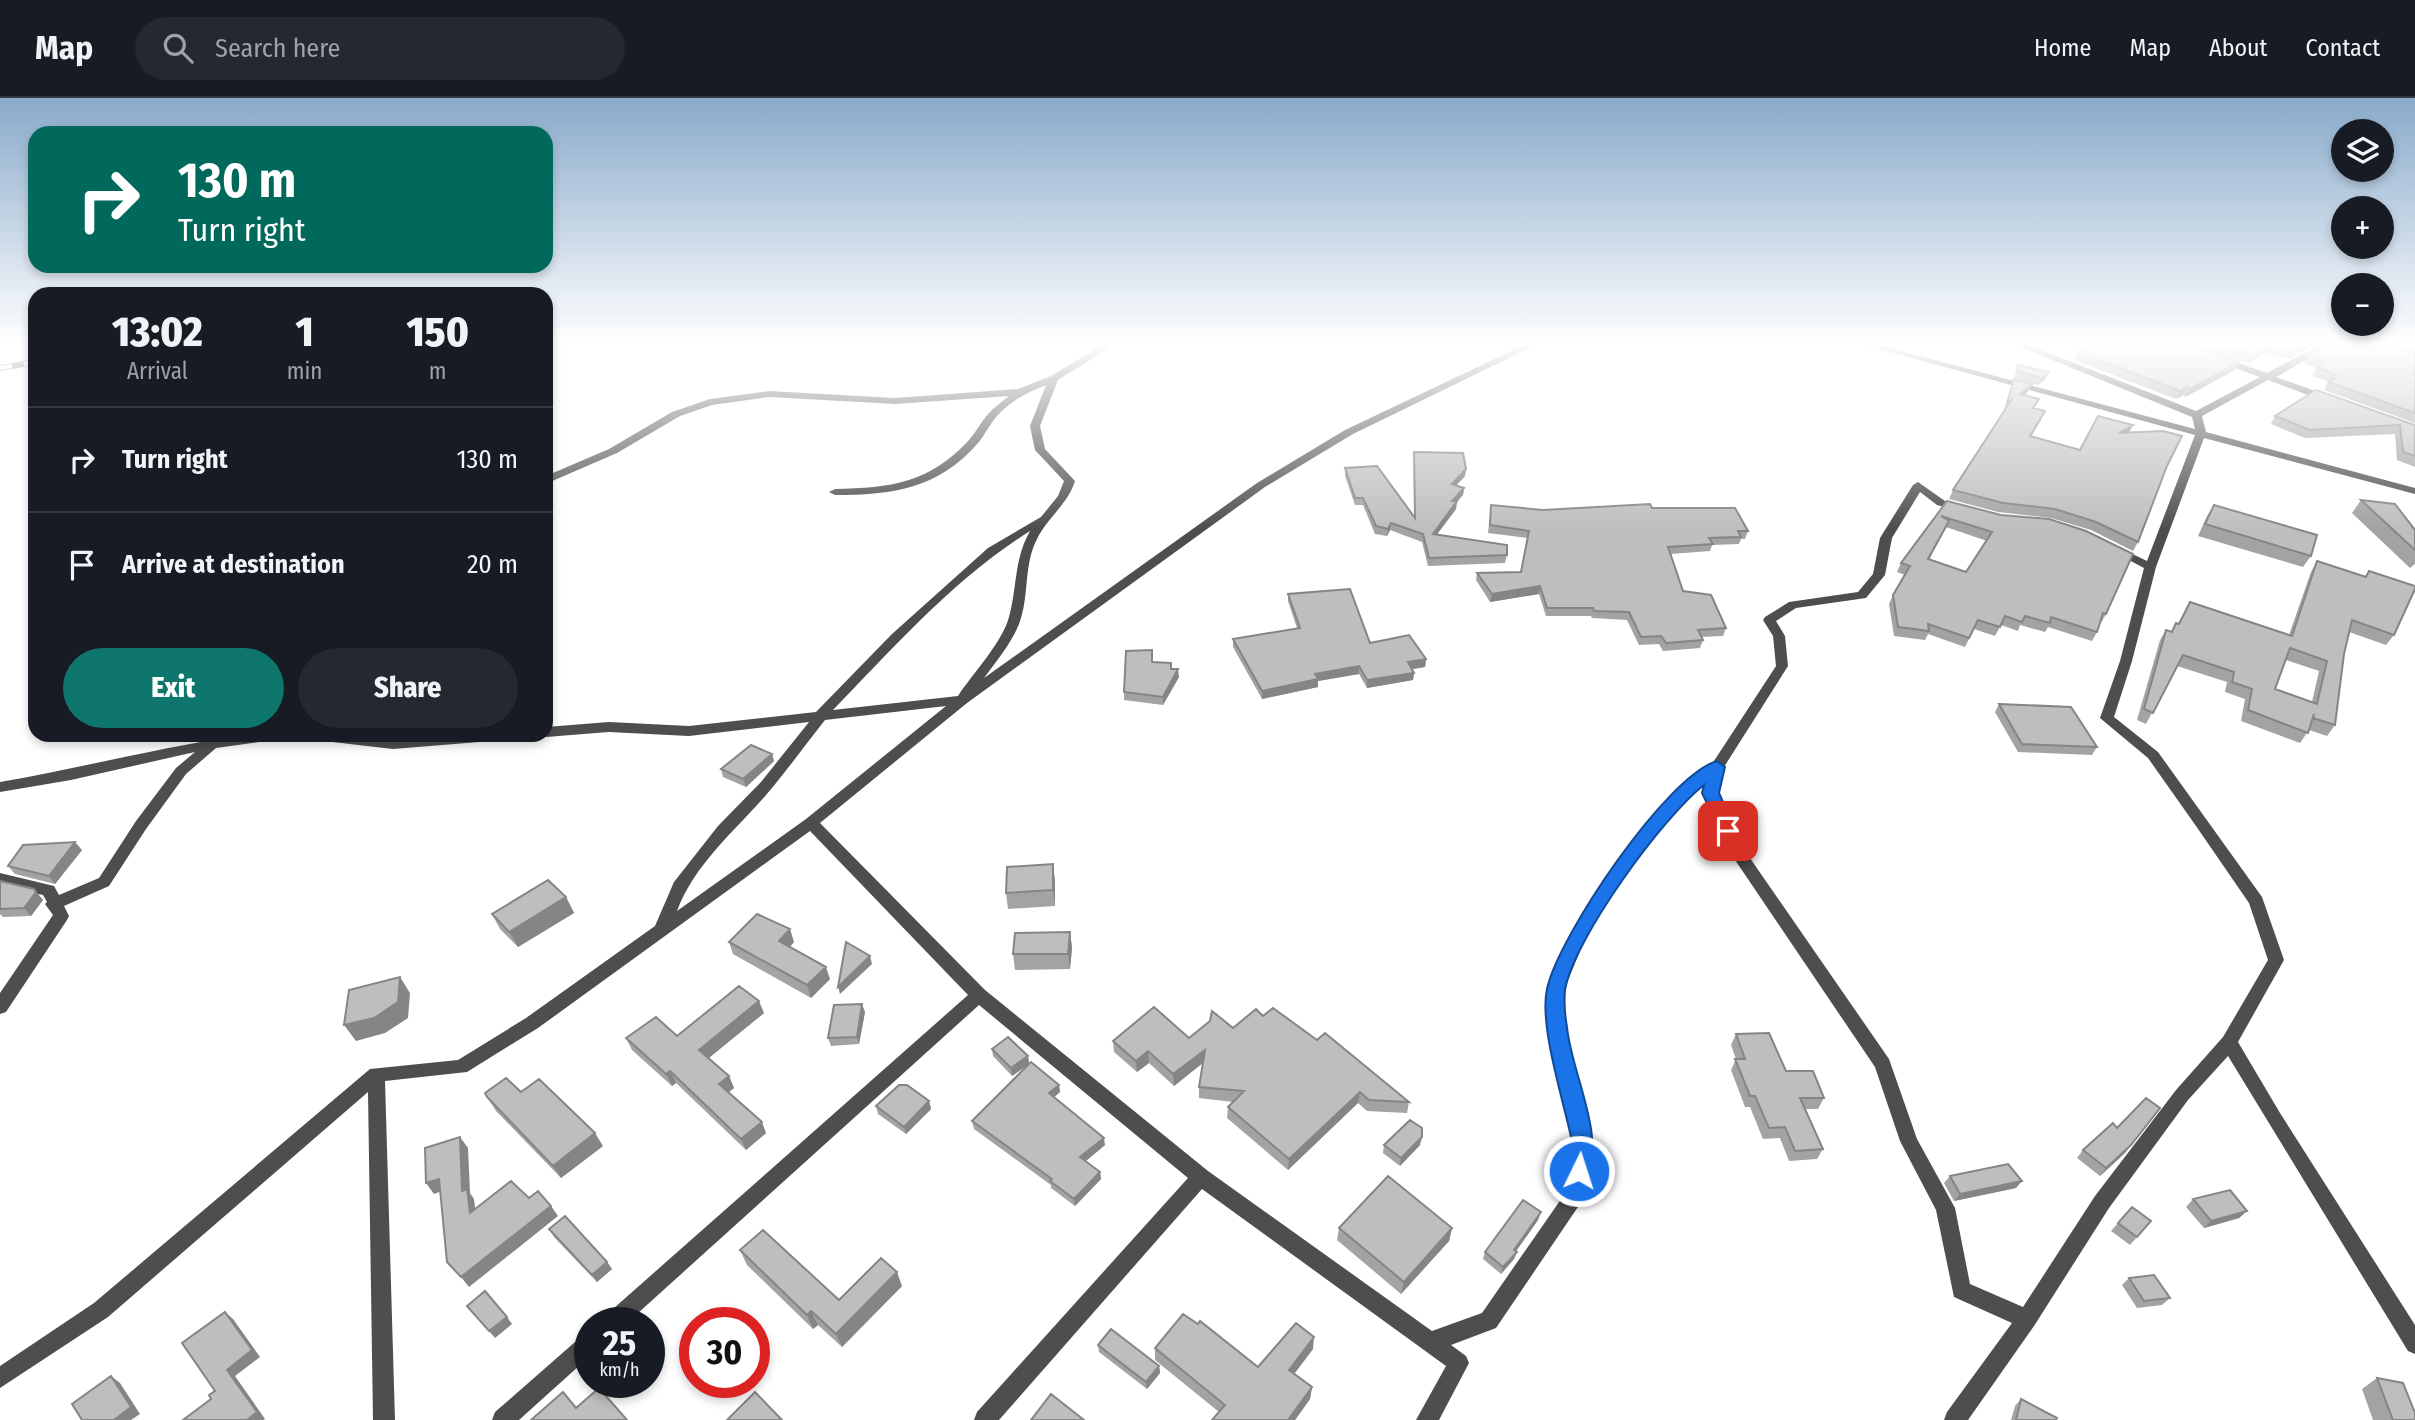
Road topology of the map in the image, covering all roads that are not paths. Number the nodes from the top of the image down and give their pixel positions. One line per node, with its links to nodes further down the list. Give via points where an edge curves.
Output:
1 (700, 406): 10 (street)
2 (1004, 406): 12 (street, via 951,463 914,486)
3 (1043, 406): 14 (street, via 1035,426 1040,450 1070,481 1068,492)
4 (1404, 406): 17 (street, via 1349,432 1261,485)
5 (2098, 406): 9 (street)
6 (2174, 406): 8 (street)
7 (2214, 406): 8 (street)
8 (2197, 415): 9 (street)
9 (2201, 433): 11 (street); 16 (street)
10 (553, 477)
11 (2415, 491)
12 (835, 492)
13 (1975, 512): 25 (street, via 1941,503 1918,485 1886,538 1879,575 1862,595 1793,605 1769,620 1779,636 1782,666)
14 (1042, 519): 17 (street, via 1021,567 1014,621); 18 (street, via 992,550 896,637)
15 (2107, 546): 16 (street)
16 (2150, 567): 35 (street, via 2107,718 2152,755 2256,901 2276,960)
17 (962, 700): 18 (street); 29 (street)
18 (822, 714): 19 (street, via 689,731 609,727); 32 (street, via 679,887)
19 (553, 731)
20 (215, 742): 24 (street)
21 (226, 742): 24 (street)
22 (376, 742): 23 (street)
23 (418, 742)
24 (212, 744): 26 (street); 31 (street, via 181,771 104,882)
25 (1717, 767): 39 (street, via 1710,793 1737,850 1883,1064 1909,1141 1945,1208 1961,1290); 40 (street, via 1678,796 1605,890 1574,945 1556,990 1557,1029 1584,1147 1575,1195 1489,1321)
26 (24, 783): 27 (street); 28 (street)
27 (0, 787)
28 (0, 793)
29 (811, 823): 32 (street); 33 (street)
30 (0, 878): 31 (street, via 49,890)
31 (53, 904): 34 (street, via 61,916)
32 (661, 932): 36 (street, via 533,1023 461,1067)
33 (979, 995): 37 (street); 38 (street)
34 (0, 1007)
35 (2229, 1042): 39 (street, via 2182,1095 2102,1202); 41 (street, via 2268,1112 2373,1270)
36 (376, 1074): 43 (street, via 101,1310); 44 (street)
37 (1201, 1177): 40 (street); 46 (street)
38 (630, 1307)
39 (2027, 1319): 48 (street)
40 (1431, 1342): 47 (street, via 1459,1363)
41 (2415, 1343)
42 (574, 1356): 45 (street)
43 (0, 1378)
44 (384, 1420)
45 (503, 1420)
46 (985, 1420)
47 (1427, 1420)
48 (1955, 1420)

